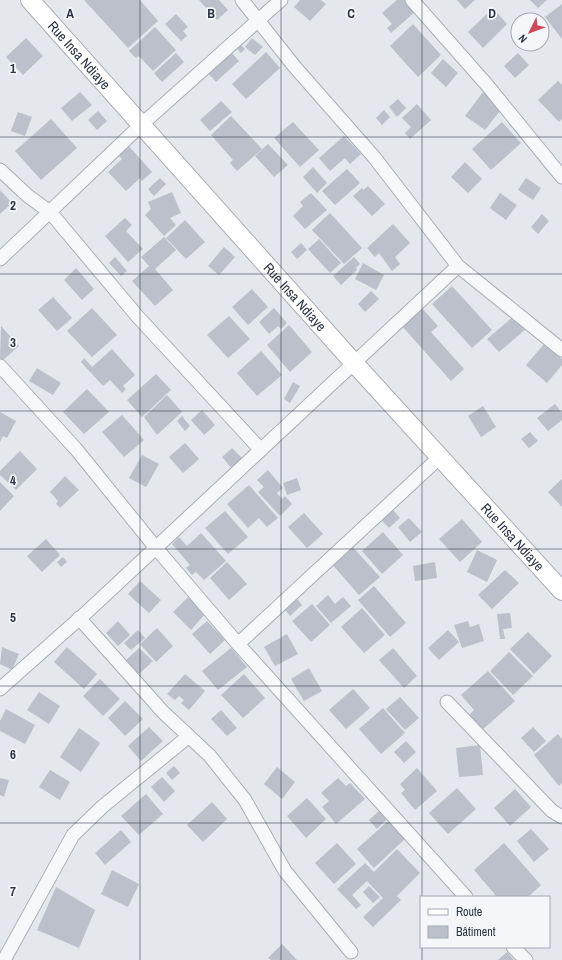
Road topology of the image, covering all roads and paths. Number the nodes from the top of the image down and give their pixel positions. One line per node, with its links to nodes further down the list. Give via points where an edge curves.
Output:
1 (30, 0): 6 (main road, Rue Insa Ndiaye)
2 (242, 0): 5 (street)
3 (282, 0): 5 (street)
4 (412, 0): 8 (street, via 487,85)
5 (258, 20): 6 (street); 11 (street, via 294,66 374,157)
6 (142, 125): 9 (street); 13 (main road, Rue Insa Ndiaye)
7 (0, 170): 9 (street)
8 (562, 177)
9 (50, 212): 10 (street); 15 (street, via 138,317)
10 (0, 259)
11 (458, 266): 12 (street); 13 (street)
12 (562, 350)
13 (354, 363): 15 (street); 16 (main road, Rue Insa Ndiaye)
14 (0, 366): 17 (street, via 76,449)
15 (261, 450): 17 (street)
16 (440, 458): 18 (main road, Rue Insa Ndiaye); 20 (street)
17 (156, 548): 19 (street); 20 (street)
18 (562, 591)
19 (79, 618): 21 (street); 23 (street, via 163,712)
20 (238, 644): 25 (street)
21 (0, 689)
22 (448, 702): 24 (street, via 552,811)
23 (189, 736): 27 (street, via 210,756 245,800 285,870); 28 (street, via 102,807 73,835)
24 (562, 817)
25 (465, 896)
26 (514, 948): 29 (street)
27 (351, 952)
28 (4, 960)
29 (526, 960)

